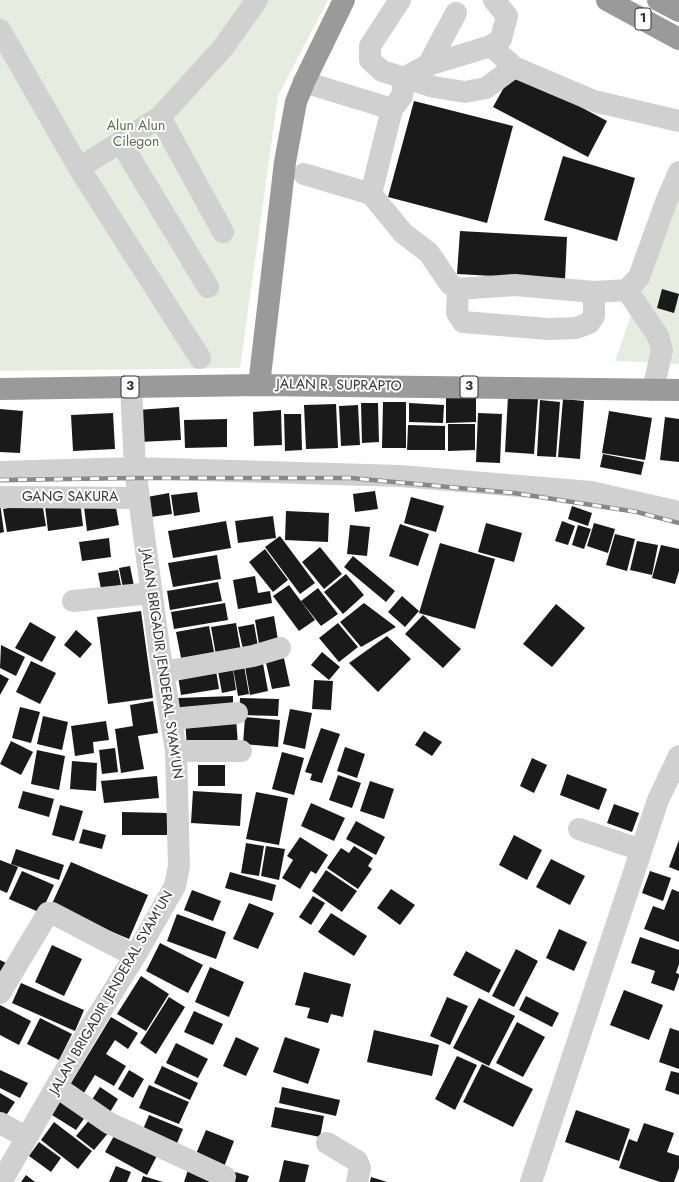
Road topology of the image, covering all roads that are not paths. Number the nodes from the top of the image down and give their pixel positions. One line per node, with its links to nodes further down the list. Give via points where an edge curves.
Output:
1 (257, 0): 17 (street, via 222,49)
2 (344, 0): 15 (highway)
3 (400, 0): 14 (street, via 370,46 370,60 382,71)
4 (494, 0): 11 (street, via 507,16 501,39)
5 (607, 0): 10 (highway, 1)
6 (658, 0): 7 (highway, 1)
7 (679, 12)
8 (456, 13): 12 (street)
9 (0, 30): 20 (street)
10 (679, 39)
11 (491, 46): 12 (street); 13 (street)
12 (428, 65): 14 (street)
13 (514, 67): 14 (street, via 486,88 465,92 434,87); 18 (street, via 594,101)
14 (404, 78): 16 (street, via 402,96)
15 (304, 82): 16 (street); 30 (highway, via 296,102 285,162)
16 (392, 109): 23 (street)
17 (160, 117): 19 (street); 24 (street)
18 (679, 120)
19 (121, 143): 20 (street); 25 (street)
20 (79, 168): 29 (street)
21 (679, 172): 27 (street, via 639,277)
22 (304, 174): 23 (street)
23 (371, 194): 26 (street, via 403,233 429,253 450,284)
24 (223, 232)
25 (208, 287)
26 (458, 289): 28 (street, via 515,285); 28 (street, via 458,313 463,322 548,329 576,328 589,323 594,316)
27 (628, 290): 28 (street); 33 (street, via 658,336 662,350)
28 (594, 292)
29 (200, 358)
30 (260, 385): 31 (highway, JALAN R. SUPRAPTO / 3); 33 (highway, JALAN R. SUPRAPTO / 3)
31 (131, 387): 32 (highway, JALAN R. SUPRAPTO / 3); 35 (street, JALAN BRIGADIR JENDERAL SYAM'UN)
32 (0, 389)
33 (653, 390): 34 (highway, JALAN R. SUPRAPTO / 3)
34 (679, 390)
35 (135, 468): 36 (street); 38 (street, JALAN BRIGADIR JENDERAL SYAM'UN); 39 (street, via 400,476 591,492)
36 (0, 472)
37 (0, 497): 38 (street, GANG SAKURA)
38 (139, 498): 40 (street, JALAN BRIGADIR JENDERAL SYAM'UN)
39 (679, 512)
40 (152, 593): 41 (street); 43 (street, JALAN BRIGADIR JENDERAL SYAM'UN)
41 (73, 601)
42 (280, 648): 43 (street, via 253,656)
43 (163, 672): 45 (street, JALAN BRIGADIR JENDERAL SYAM'UN)
44 (238, 713): 45 (street)
45 (171, 719): 46 (street, JALAN BRIGADIR JENDERAL SYAM'UN)
46 (176, 751): 47 (street); 51 (street, JALAN BRIGADIR JENDERAL SYAM'UN, via 179,866 175,886)
47 (240, 751)
48 (679, 756): 50 (street, via 658,800)
49 (579, 829): 50 (street)
50 (641, 850): 60 (street)
51 (135, 956): 52 (street, via 48,913); 53 (street, JALAN BRIGADIR JENDERAL SYAM'UN)
52 (0, 993)
53 (57, 1087): 55 (street, JALAN BRIGADIR JENDERAL SYAM'UN); 57 (street, via 109,1123)
54 (0, 1124): 55 (street)
55 (26, 1137): 58 (street, JALAN BRIGADIR JENDERAL SYAM'UN)
56 (327, 1142): 59 (street, via 357,1161 360,1168)
57 (225, 1177)
58 (1, 1182)
59 (357, 1182)
60 (531, 1182)

